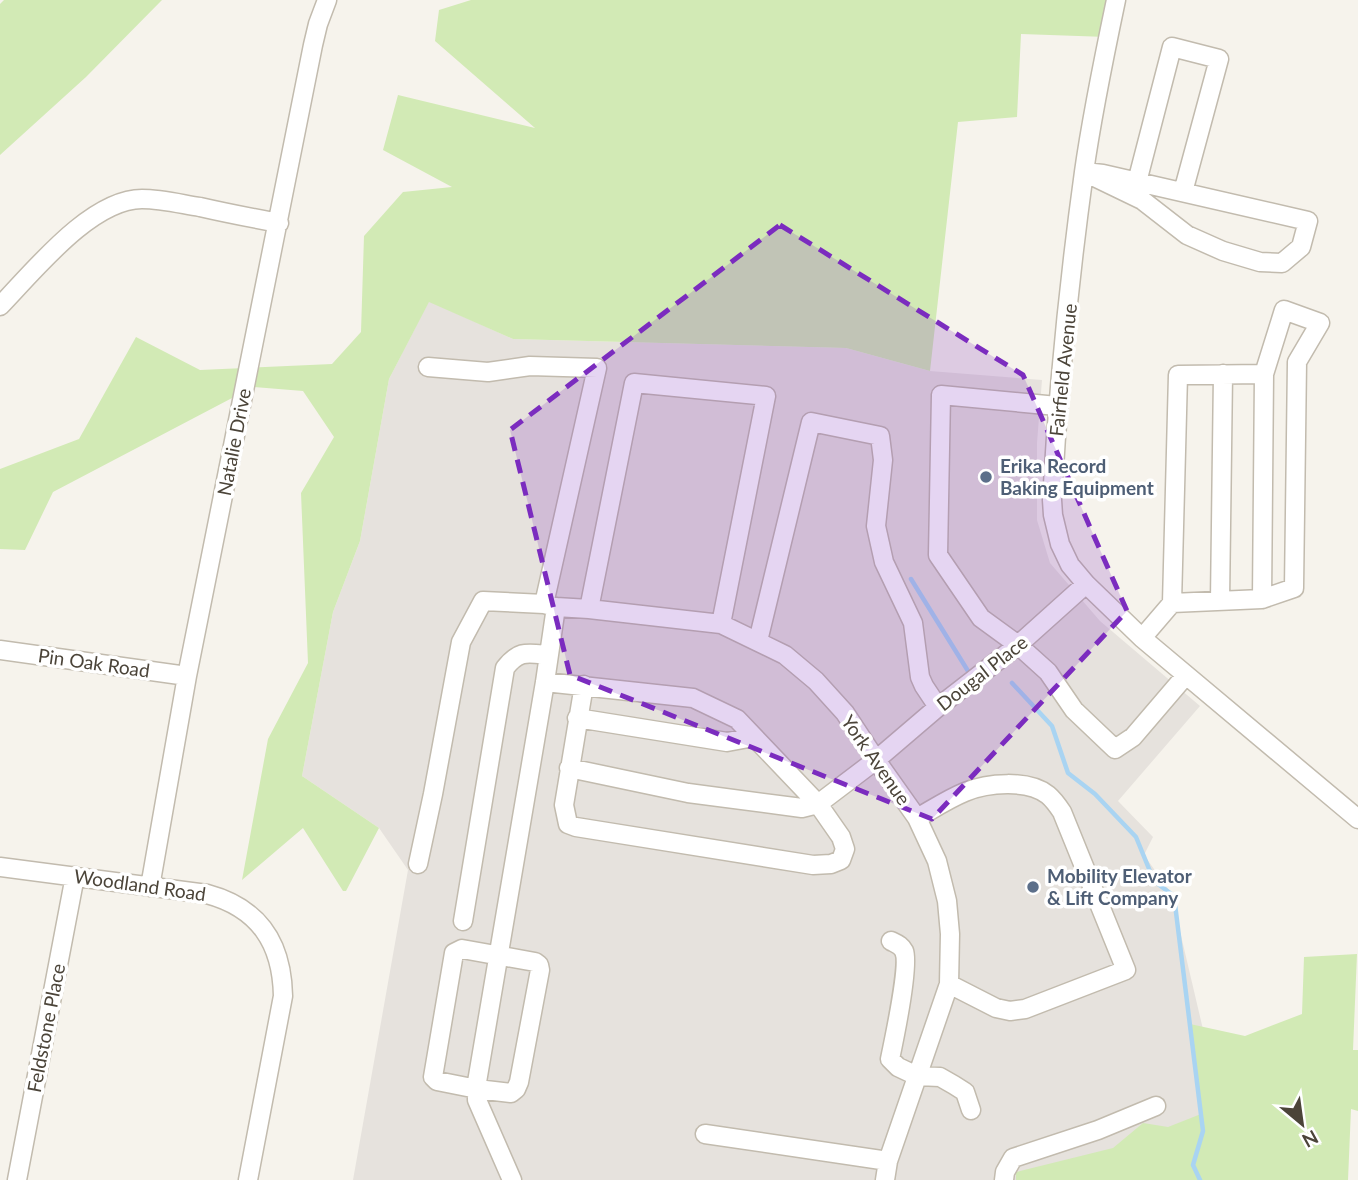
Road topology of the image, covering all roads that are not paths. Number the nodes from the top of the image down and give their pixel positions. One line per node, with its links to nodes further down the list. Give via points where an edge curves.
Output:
1 (327, 0): 6 (street, Natalie Drive, via 313,45)
2 (1116, 0): 3 (street, Fairfield Avenue)
3 (1084, 172): 4 (street); 5 (street, via 1142,200 1188,235 1223,251 1260,262 1282,262 1301,247 1308,221); 11 (street, Fairfield Avenue)
4 (1138, 182): 5 (street); 5 (street, via 1172,47 1219,59)
5 (1183, 192)
6 (279, 223): 7 (street, via 168,201 139,199 118,204 94,215 69,235); 25 (street, Natalie Drive)
7 (0, 306)
8 (428, 367): 16 (street, via 488,372 530,366 597,368)
9 (1223, 374): 10 (street); 14 (street); 15 (street, via 1178,374)
10 (1264, 374): 13 (street); 13 (street, via 1284,310 1320,323 1297,362 1294,588)
11 (1057, 406): 12 (street, Fairfield Avenue, via 1053,515 1070,565); 21 (street, via 941,395 938,555 981,618)
12 (1086, 584): 19 (street, Fairfield Avenue); 21 (street, Dougal Place)
13 (1262, 599): 14 (street)
14 (1220, 601): 15 (street)
15 (1172, 603): 19 (street)
16 (550, 606): 17 (street, York Avenue); 23 (street); 36 (street, York Avenue, via 484,601 461,642)
17 (589, 608): 18 (street, York Avenue); 18 (street, via 634,383 766,396)
18 (721, 624): 20 (street, York Avenue)
19 (1142, 638): 24 (street, Fairfield Avenue)
20 (758, 641): 28 (street, via 811,422 880,436 883,460 876,526 884,562 913,623 920,677); 31 (street, York Avenue, via 785,655 816,681 845,713)
21 (1018, 645): 24 (street, via 1048,672 1074,710 1115,749 1133,737); 28 (street, Dougal Place)
22 (0, 650): 25 (street, Pin Oak Road)
23 (548, 656): 26 (street); 40 (street, via 521,653 505,668)
24 (1186, 675): 35 (street, Fairfield Avenue)
25 (187, 676): 39 (street, Natalie Drive)
26 (545, 682): 27 (street); 42 (street)
27 (584, 685): 29 (street); 30 (street, via 693,698 737,719)
28 (937, 707): 31 (street, Dougal Place)
29 (577, 718): 30 (street, via 727,742); 32 (street)
30 (754, 737): 33 (street)
31 (876, 761): 33 (street, Dougal Place); 34 (street, York Avenue)
32 (569, 768): 33 (street, via 688,793 802,808); 33 (street, via 564,806 568,824 576,827 813,865 831,864 841,860 845,849)
33 (818, 804)
34 (917, 818): 43 (street, York Avenue, via 937,861 947,901); 43 (street, via 980,787 1024,786 1046,793 1062,813 1126,970 1010,1011)
35 (1358, 819)
36 (418, 864)
37 (0, 867): 38 (street, Woodland Road)
38 (75, 876): 39 (street, Woodland Road); 50 (street, Feldstone Place)
39 (150, 887): 51 (street, Woodland Road, via 207,894 234,904 264,930 278,957 283,996)
40 (463, 921)
41 (891, 941): 44 (street, via 906,953 890,1059)
42 (499, 955): 45 (street); 45 (street, via 535,962 540,970 516,1088 511,1093); 45 (street, via 462,949 454,953 434,1070 438,1081)
43 (949, 984): 44 (street, York Avenue)
44 (917, 1076): 47 (street, via 940,1077 954,1085 965,1092); 49 (street, York Avenue)
45 (477, 1089): 52 (street, via 477,1100)
46 (1156, 1105): 54 (street, via 1013,1158)
47 (971, 1110)
48 (705, 1134): 49 (street)
49 (888, 1161): 53 (street, York Avenue)
50 (18, 1180)
51 (248, 1180)
52 (512, 1180)
53 (884, 1180)
54 (1004, 1180)

